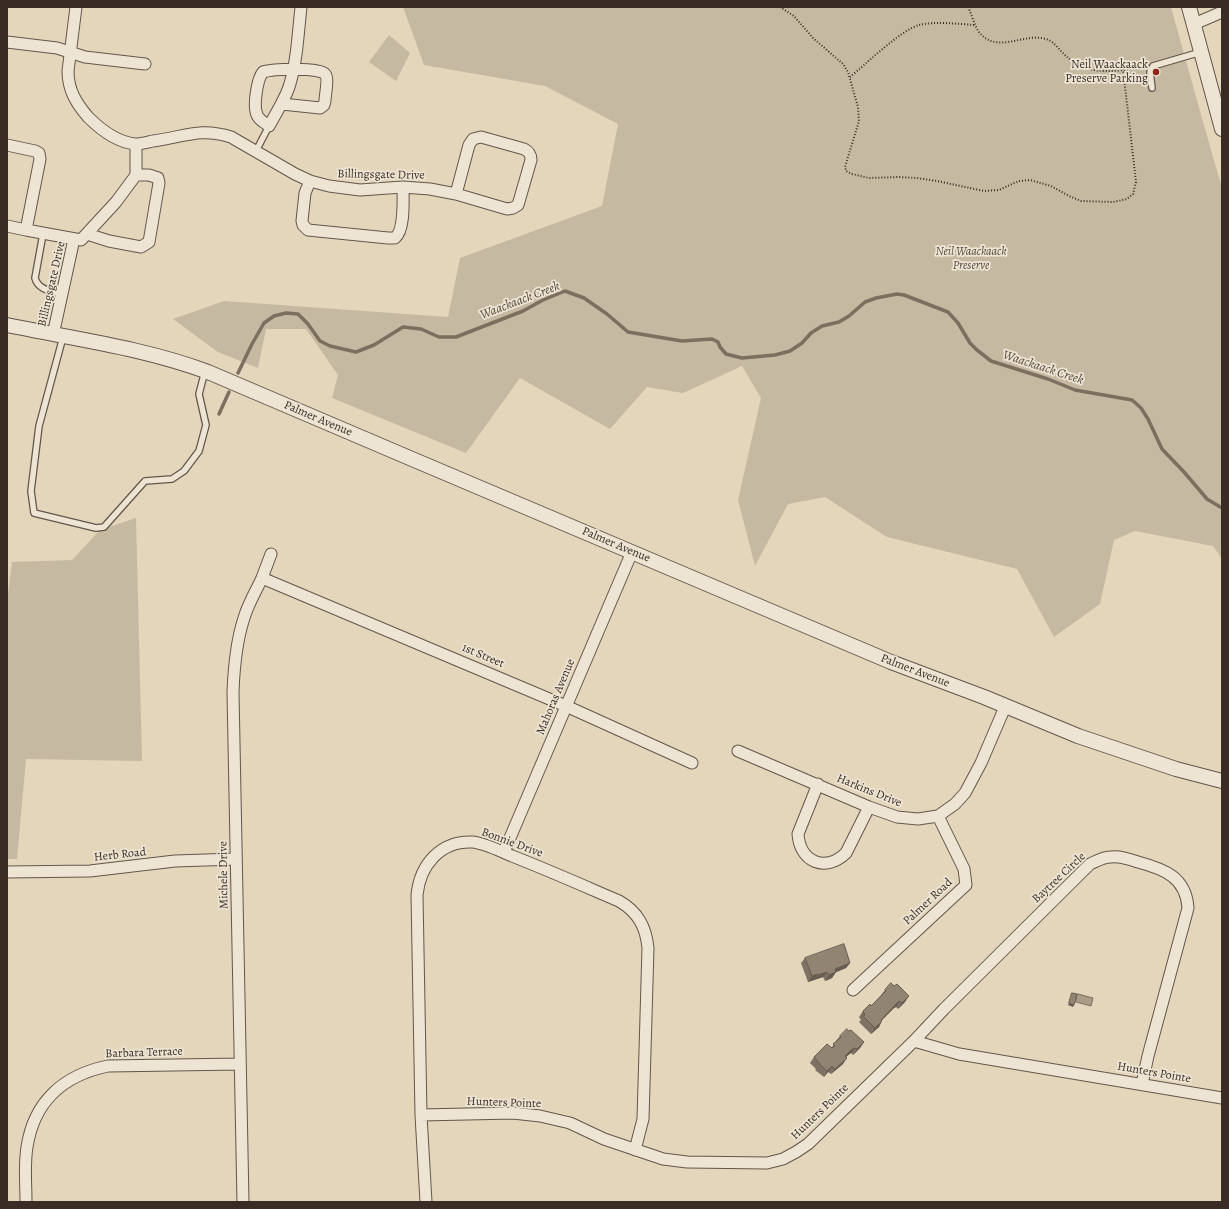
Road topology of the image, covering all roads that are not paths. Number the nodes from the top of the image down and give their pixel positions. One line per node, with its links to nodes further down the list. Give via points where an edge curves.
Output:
1 (76, 7): 7 (street, Billingsgate Drive)
2 (301, 7): 10 (street)
3 (1189, 7): 5 (street)
4 (1222, 12): 5 (street)
5 (1194, 24): 8 (street)
6 (7, 42): 7 (street)
7 (70, 52): 9 (street, via 85,57); 15 (street, Billingsgate Drive, via 68,81 78,105 104,132)
8 (1202, 52): 11 (lane, via 1153,66 1150,72); 14 (street)
9 (144, 64)
10 (294, 69): 12 (street); 12 (street, via 325,74 327,78 324,105 315,108); 13 (street, via 268,70 261,75 256,113 258,118)
11 (1152, 88)
12 (282, 104): 13 (street)
13 (269, 126): 17 (lane)
14 (1222, 129)
15 (136, 144): 17 (street, Billingsgate Drive, via 206,132 231,137); 18 (street)
16 (7, 145): 23 (street, via 39,153)
17 (256, 151): 19 (street, Billingsgate Drive)
18 (136, 175): 25 (street, Billingsgate Drive); 25 (street, via 158,178 159,183 149,242 141,247)
19 (310, 181): 20 (street, Billingsgate Drive, via 339,189); 20 (street, via 305,194 302,221 308,230 388,238 395,238 400,232)
20 (403, 187): 21 (street, Billingsgate Drive, via 430,188)
21 (456, 194): 21 (street, Billingsgate Drive, via 469,145 473,139 481,137 529,151 531,160 520,200 513,208 507,209)
22 (7, 226): 23 (street)
23 (26, 230): 24 (street)
24 (43, 234): 26 (street); 27 (lane, via 36,283 41,288)
25 (87, 234): 26 (street, Billingsgate Drive, via 81,240)
26 (74, 239): 27 (street, Billingsgate Drive)
27 (62, 295): 29 (street, Billingsgate Drive)
28 (7, 325): 29 (street, Palmer Avenue)
29 (58, 336): 30 (street, Palmer Avenue, via 133,351); 30 (lane, via 39,426 31,491 34,513 96,528 104,527 145,481 172,479 184,472 199,451 206,426 199,394)
30 (205, 371): 31 (street, Palmer Avenue)
31 (632, 552): 34 (street, Mahoras Avenue); 35 (street, Palmer Avenue, via 891,662)
32 (271, 554): 33 (street, Michele Drive)
33 (262, 578): 34 (street, 1st Street); 43 (street, Michele Drive, via 244,618 237,642 234,667)
34 (566, 706): 37 (street, 1st Street); 42 (street, Mahoras Avenue)
35 (1005, 707): 38 (street, Palmer Avenue, via 1115,750); 41 (street, Harkins Drive, via 965,794)
36 (738, 751): 39 (street, Harkins Drive)
37 (692, 762)
38 (1222, 781)
39 (818, 784): 40 (street, Harkins Drive); 40 (street, via 798,834 802,850 814,861 832,863 840,859 846,853)
40 (869, 807): 41 (street, Harkins Drive, via 908,819)
41 (938, 816): 45 (street, Palmer Road, via 964,870 966,885)
42 (504, 852): 50 (street, Bonnie Drive, via 478,843 461,843 438,853 421,874 416,895); 51 (street, Bonnie Drive, via 619,901 637,915 643,926 648,948 643,1119)
43 (236, 858): 44 (street, Herb Road, via 176,861 90,871); 47 (street, Michele Drive)
44 (7, 872)
45 (853, 990)
46 (914, 1041): 48 (street, Hunters Pointe, via 959,1054); 48 (street, Baytree Circle, via 1090,864 1104,858 1120,857 1165,870 1182,886 1188,903); 51 (street, Hunters Pointe, via 808,1144 783,1159 760,1164 687,1162 664,1159)
47 (240, 1064): 52 (street, Barbara Terrace, via 108,1066 88,1071 70,1080 52,1093 32,1126 26,1148); 53 (street, Michele Drive)
48 (1142, 1084): 49 (street, Hunters Pointe)
49 (1222, 1098)
50 (421, 1116): 51 (street, Hunters Pointe, via 540,1116 570,1123); 54 (street, Bonnie Drive)
51 (635, 1150)
52 (26, 1202)
53 (243, 1202)
54 (426, 1202)

